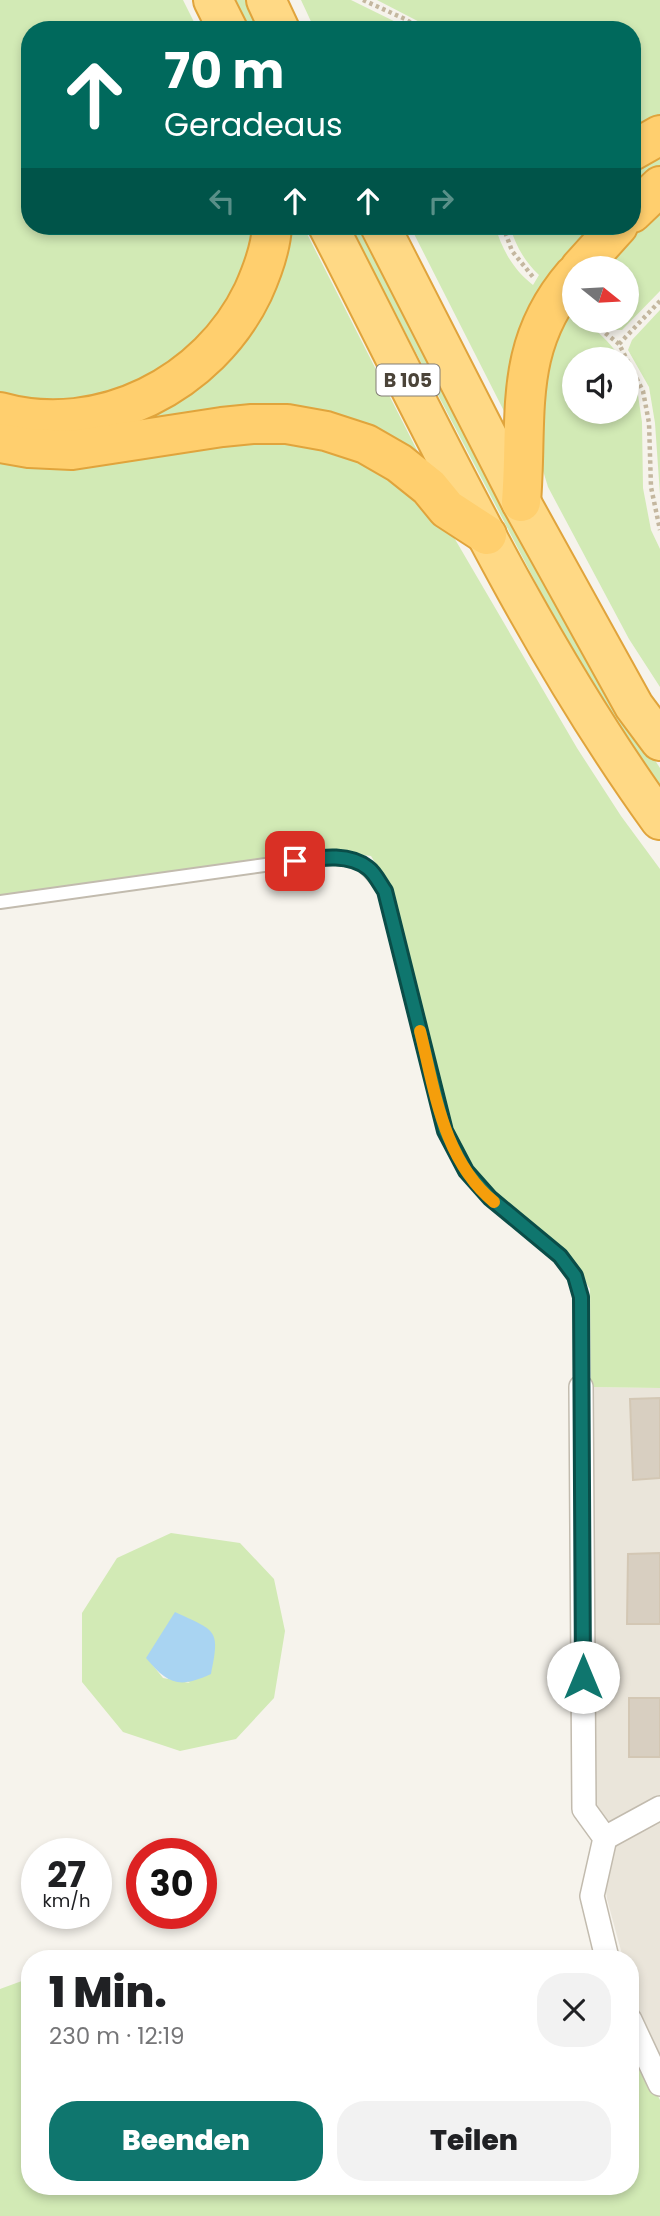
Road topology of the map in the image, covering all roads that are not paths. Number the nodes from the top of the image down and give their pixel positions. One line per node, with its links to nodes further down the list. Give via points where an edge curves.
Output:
1 (213, 0): 3 (highway)
2 (266, 0): 4 (highway)
3 (224, 21)
4 (276, 21)
5 (660, 135): 6 (highway)
6 (641, 146)
7 (660, 186): 8 (highway)
8 (641, 204)
9 (270, 235): 15 (highway, via 260,275 225,337 192,370 162,390 98,414 51,420)
10 (333, 235): 18 (highway, B 105)
11 (385, 235): 17 (highway, B 105)
12 (610, 235): 13 (highway)
13 (591, 256)
14 (562, 292): 17 (highway, via 543,320 532,348 524,391)
15 (0, 412)
16 (0, 443): 18 (highway, via 72,450 252,424 326,431 366,444 400,463 447,509)
17 (522, 502): 19 (highway, B 105, via 634,706)
18 (487, 535): 20 (highway, B 105, via 552,654)
19 (660, 741)
20 (660, 820)
21 (0, 902): 22 (lane, via 322,858 348,859 369,868 385,891 445,1131 466,1171 490,1198 560,1256 575,1276 581,1297)
22 (581, 1387): 24 (street, via 584,1809)
23 (660, 1808): 24 (street)
24 (605, 1838): 25 (street, via 592,1896)
25 (605, 1950)
26 (639, 2039): 27 (street)
27 (660, 2084)

